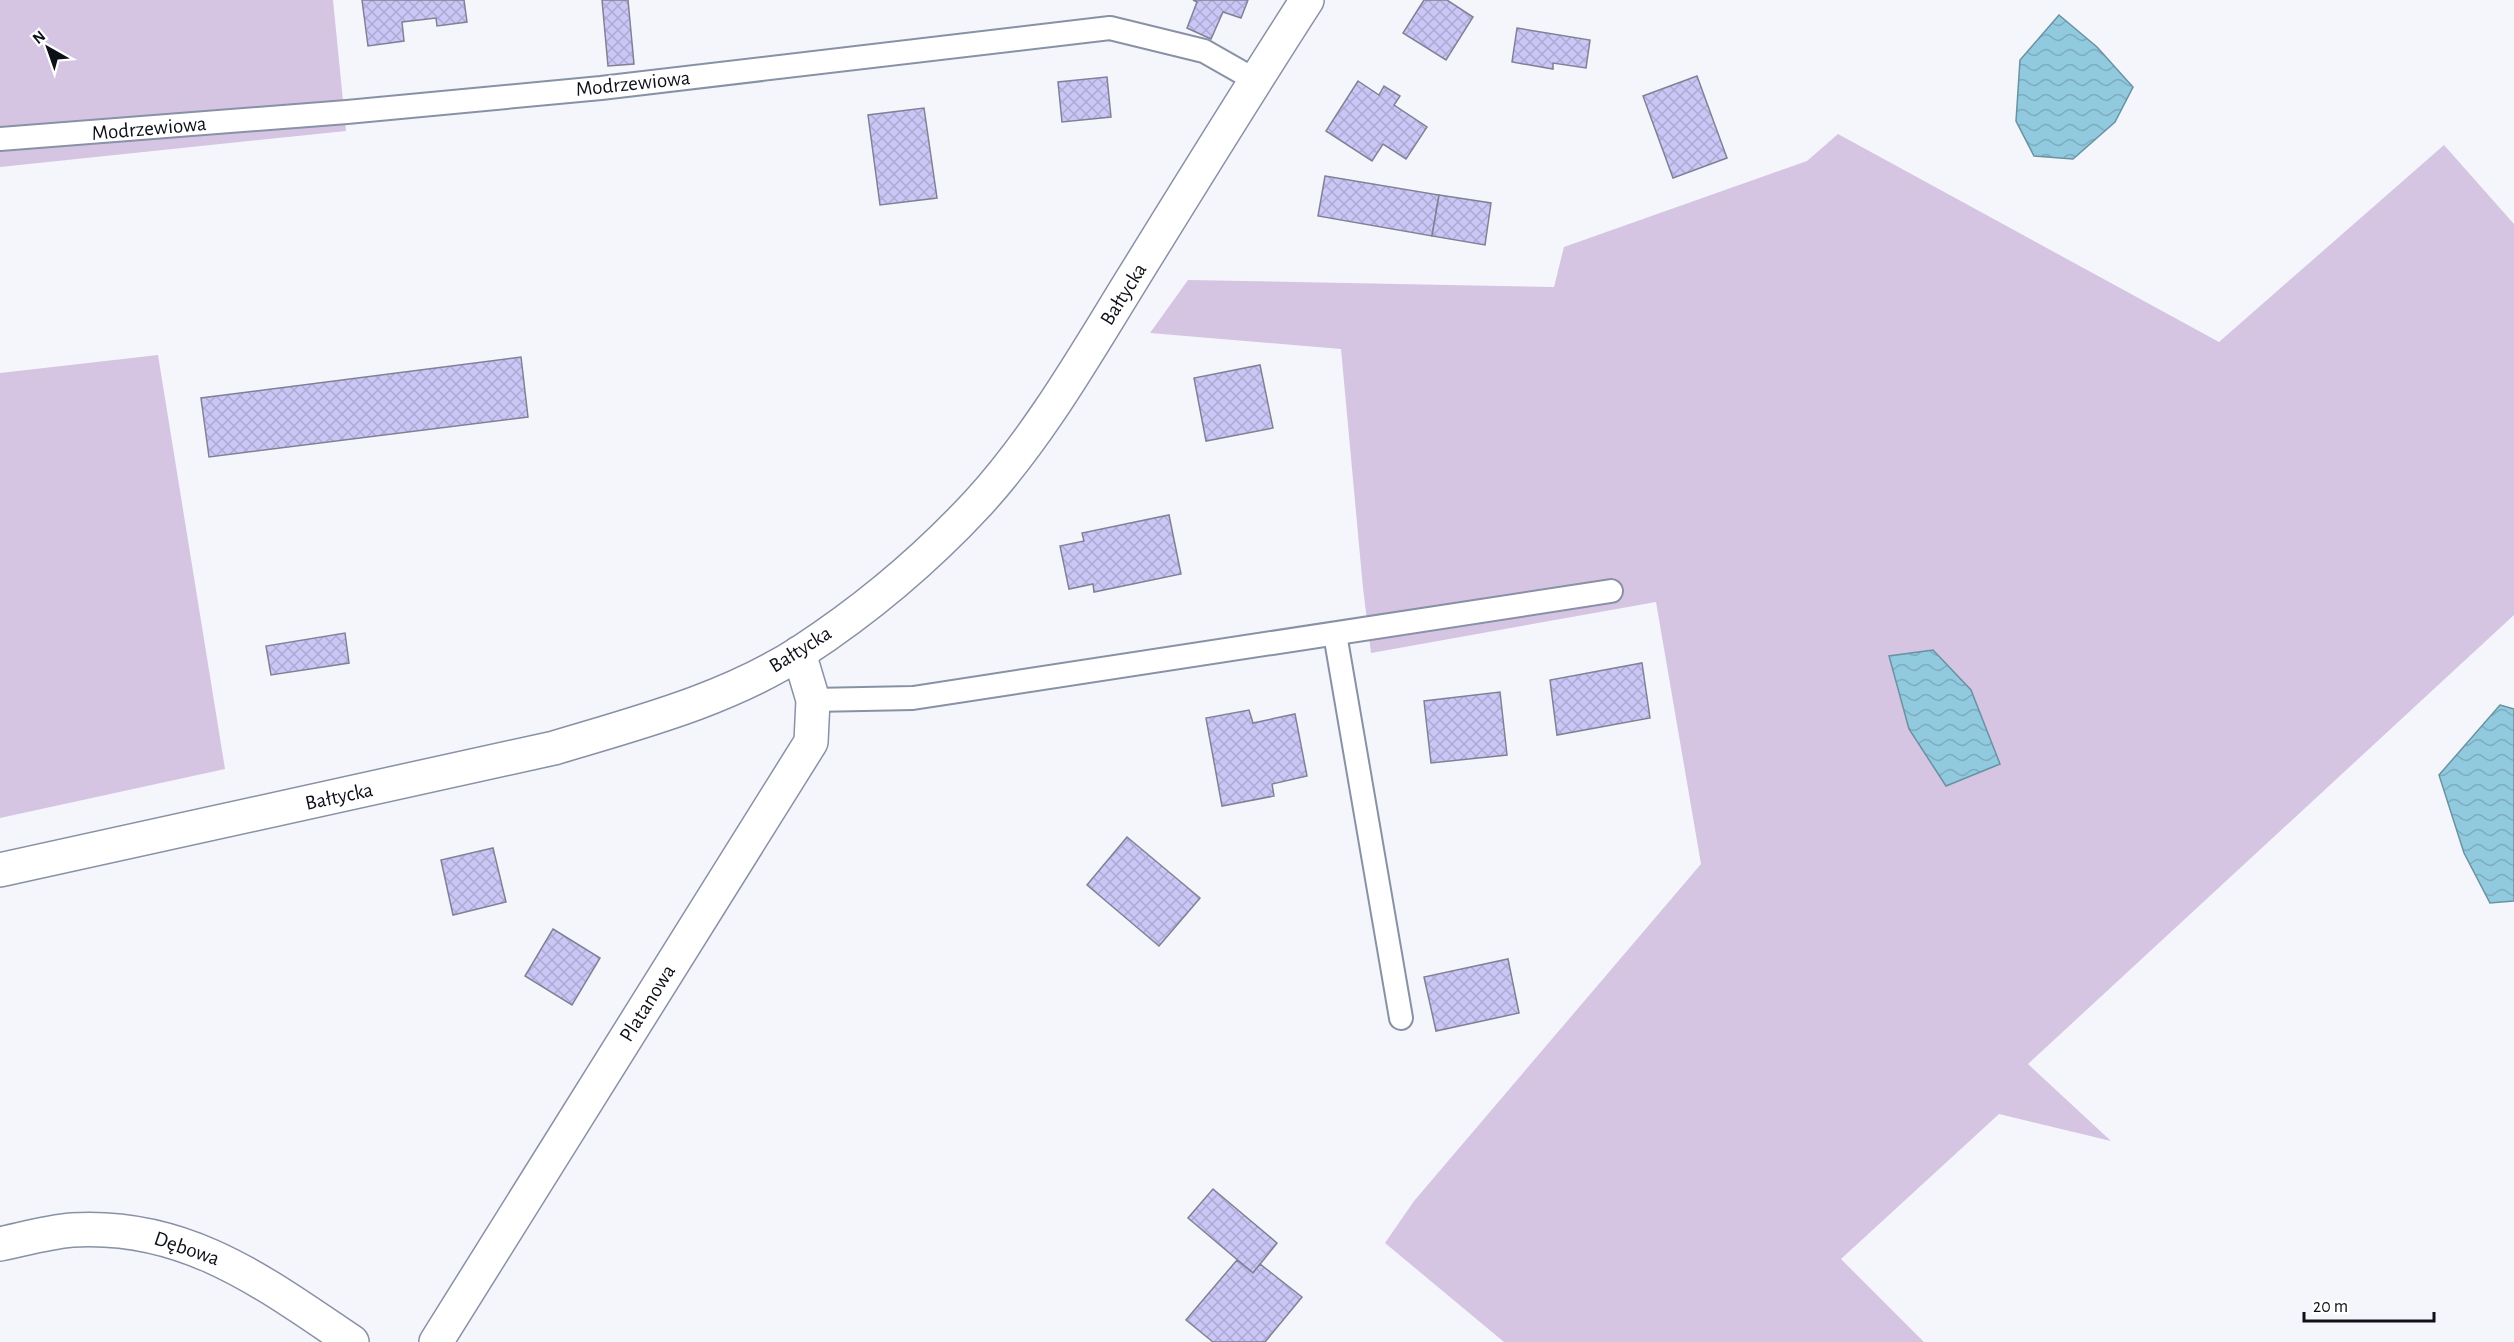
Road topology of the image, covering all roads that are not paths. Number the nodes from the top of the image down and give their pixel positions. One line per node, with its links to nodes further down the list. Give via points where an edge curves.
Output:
1 (1307, 0): 2 (street, Bałtycka)
2 (1255, 80): 3 (lane, Modrzewiowa, via 1204,51 1110,28 601,88); 6 (street, Bałtycka, via 1032,436 978,503 922,558)
3 (0, 139)
4 (1611, 591): 5 (lane)
5 (1335, 634): 7 (lane, via 913,698); 9 (lane)
6 (800, 653): 7 (street, Platanowa); 8 (street, Bałtycka, via 735,686 644,721 554,748)
7 (813, 700): 12 (street, Platanowa, via 811,742)
8 (0, 870)
9 (1401, 1018)
10 (0, 1244): 11 (street, Dębowa, via 71,1230 118,1230 158,1236 202,1250 244,1270)
11 (352, 1342)
12 (436, 1342)

